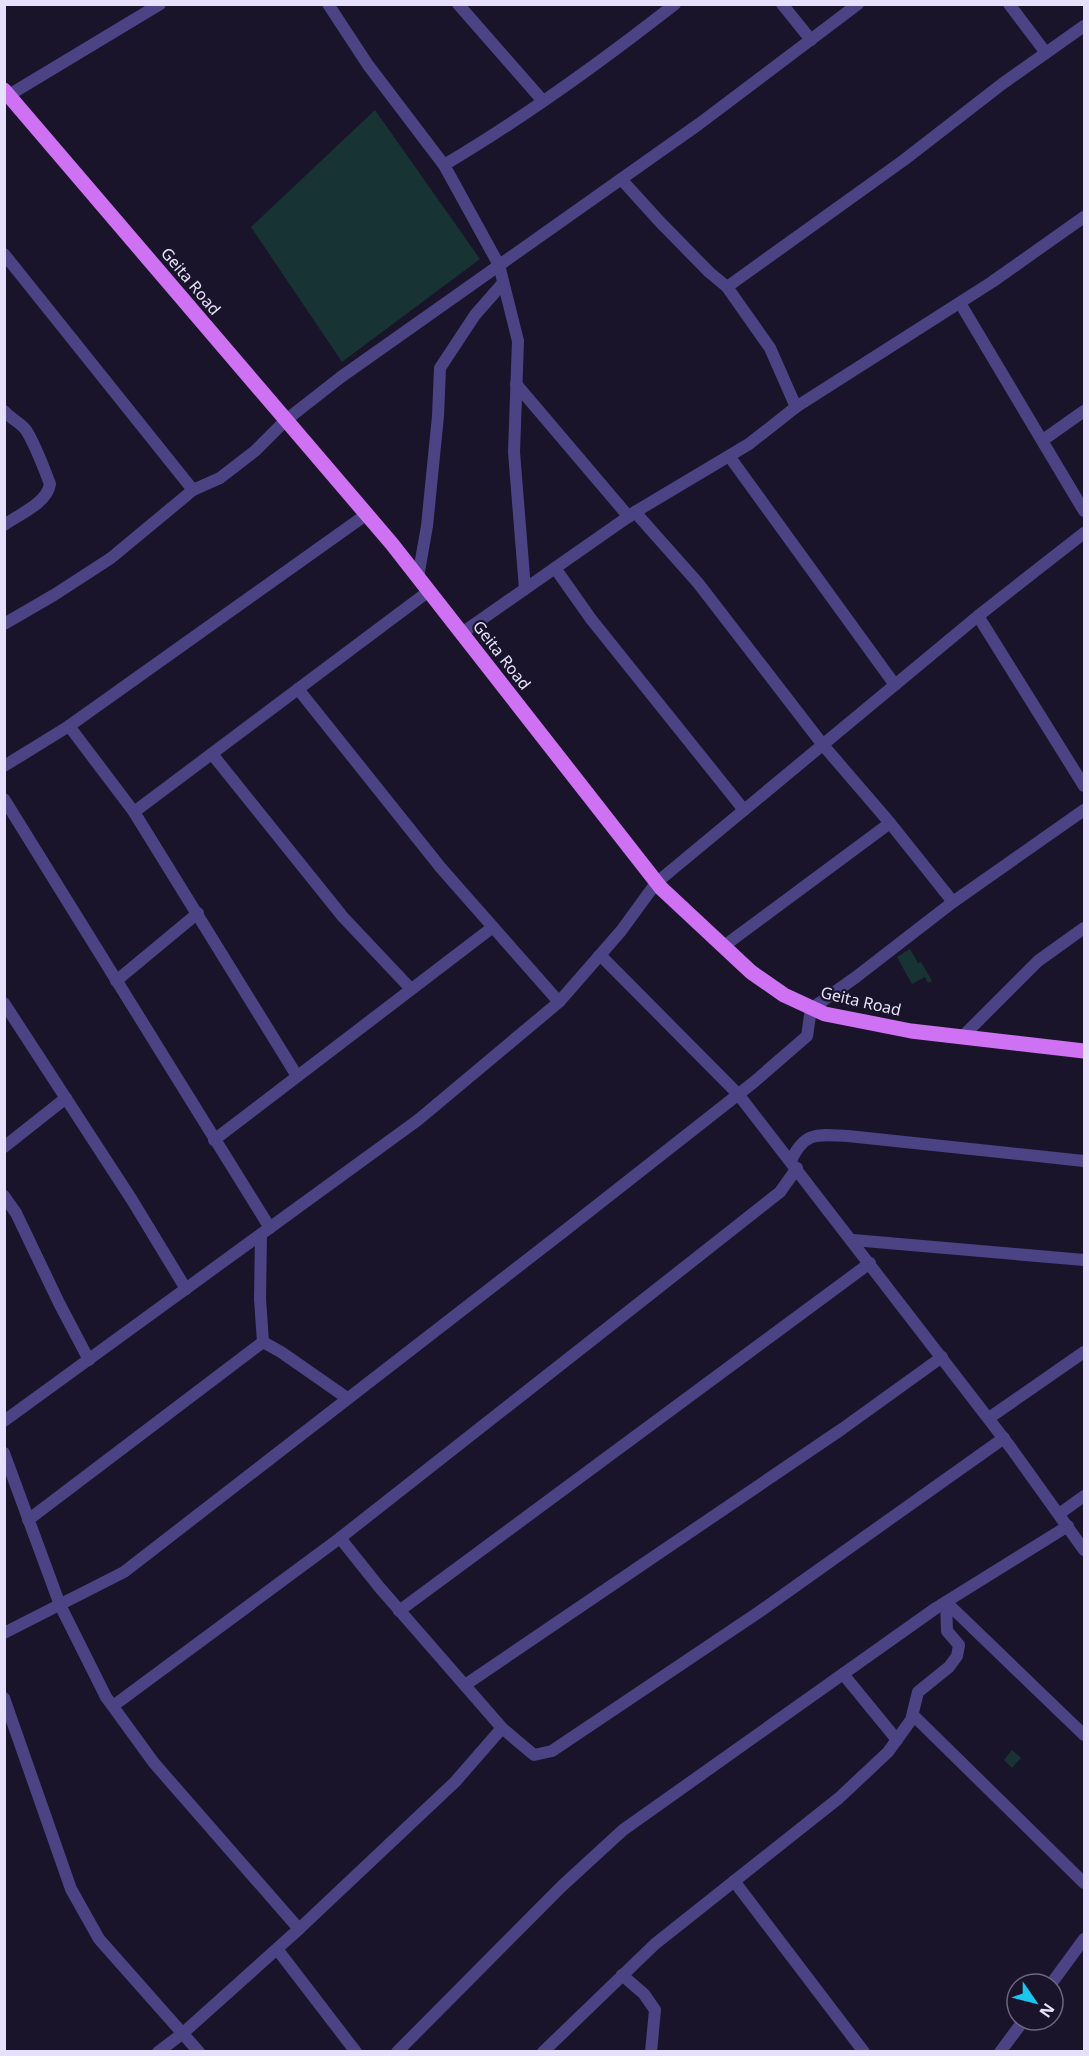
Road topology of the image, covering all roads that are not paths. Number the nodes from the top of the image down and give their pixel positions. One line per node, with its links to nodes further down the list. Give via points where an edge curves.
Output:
1 (160, 4): 11 (street)
2 (328, 4): 13 (street, via 368,66)
3 (458, 4): 12 (street)
4 (675, 4): 12 (street, via 600,63)
5 (782, 4): 9 (street)
6 (858, 4): 9 (street)
7 (1008, 4): 10 (street)
8 (1084, 26): 10 (street)
9 (811, 40): 14 (street)
10 (1046, 53): 19 (street)
11 (7, 93): 25 (main road, Geita Road)
12 (543, 101): 13 (street)
13 (444, 165): 17 (street)
14 (621, 178): 17 (street); 19 (street, via 668,231)
15 (1084, 217): 20 (street)
16 (4, 254): 28 (street)
17 (499, 265): 18 (street); 25 (street)
18 (503, 283): 21 (street, via 518,341); 35 (street, via 475,315 440,368 427,526)
19 (728, 287): 22 (street, via 770,348)
20 (960, 303): 22 (street); 26 (street)
21 (516, 384): 31 (street); 36 (street, via 514,452)
22 (796, 407): 27 (street)
23 (4, 411): 32 (street, via 26,430 50,484 49,492 41,500)
24 (1084, 411): 26 (street)
25 (286, 420): 28 (street, via 220,478); 30 (main road, Geita Road)
26 (1043, 440): 29 (street)
27 (729, 456): 31 (street); 41 (street)
28 (193, 490): 39 (street, via 111,558)
29 (1084, 511)
30 (367, 514): 35 (main road, Geita Road); 43 (street)
31 (632, 514): 34 (street); 44 (street, via 698,583)
32 (4, 525)
33 (1084, 533): 38 (street)
34 (555, 568): 36 (street); 49 (street, via 591,619)
35 (418, 577): 37 (main road, Geita Road)
36 (525, 589): 40 (street)
37 (429, 591): 40 (main road, Geita Road); 42 (street)
38 (978, 616): 41 (street); 47 (street)
39 (4, 624)
40 (462, 633): 53 (main road, Geita Road)
41 (895, 686): 44 (street)
42 (298, 689): 45 (street); 56 (street)
43 (69, 726): 46 (street); 51 (street)
44 (823, 746): 49 (street); 52 (street)
45 (212, 754): 51 (street); 61 (street, via 343,917)
46 (4, 766)
47 (1084, 786)
48 (4, 799): 60 (street)
49 (744, 810): 53 (street)
50 (1084, 810): 54 (street)
51 (134, 812): 55 (street)
52 (890, 823): 54 (street); 58 (street)
53 (656, 883): 58 (main road, Geita Road); 59 (street)
54 (952, 902): 64 (street)
55 (198, 913): 60 (street); 67 (street)
56 (493, 927): 61 (street); 62 (street)
57 (1084, 928): 65 (street, via 1038,961)
58 (724, 946): 64 (main road, Geita Road, via 759,978)
59 (600, 955): 62 (street); 68 (street)
60 (116, 981): 70 (street)
61 (411, 989): 67 (street)
62 (559, 1002): 75 (street, via 418,1120)
63 (6, 1008): 69 (street)
64 (811, 1009): 65 (main road, Geita Road, via 911,1031); 68 (street, via 807,1036)
65 (963, 1037): 66 (main road, Geita Road)
66 (1084, 1051)
67 (297, 1076): 70 (street)
68 (738, 1094): 73 (street); 84 (street)
69 (66, 1098): 71 (street); 79 (street)
70 (214, 1140): 75 (street)
71 (4, 1147)
72 (1084, 1161): 73 (street, via 816,1136 799,1144)
73 (794, 1164): 76 (street); 93 (street, via 780,1192)
74 (4, 1196): 83 (street)
75 (266, 1231): 79 (street); 80 (street, via 260,1299)
76 (853, 1240): 77 (street); 78 (street)
77 (1084, 1260)
78 (870, 1263): 82 (street); 97 (street)
79 (186, 1289): 83 (street)
80 (263, 1342): 84 (street); 91 (street)
81 (1084, 1352): 85 (street)
82 (942, 1357): 85 (street); 100 (street)
83 (89, 1360): 86 (street)
84 (347, 1398): 96 (street, via 124,1572)
85 (989, 1418): 87 (street)
86 (4, 1421)
87 (1004, 1438): 90 (street); 104 (street, via 759,1612 552,1751 534,1755)
88 (4, 1453): 91 (street)
89 (1084, 1496): 90 (street)
90 (1059, 1514): 92 (street)
91 (28, 1520): 96 (street)
92 (1068, 1526): 94 (street); 95 (street)
93 (340, 1538): 97 (street); 102 (street)
94 (1084, 1550)
95 (946, 1602): 99 (street); 103 (street, via 947,1631 959,1645 957,1656 918,1692); 105 (street)
96 (60, 1605): 98 (street); 102 (street)
97 (399, 1611): 100 (street)
98 (4, 1633)
99 (843, 1674): 106 (street); 119 (street, via 623,1830)
100 (465, 1685): 104 (street)
101 (4, 1698): 115 (street, via 71,1889 99,1939)
102 (113, 1706): 109 (street, via 154,1763)
103 (913, 1715): 106 (street); 108 (street)
104 (502, 1728): 109 (street, via 455,1782)
105 (1084, 1735)
106 (897, 1740): 107 (street, via 839,1798)
107 (734, 1881): 113 (street); 122 (street)
108 (1084, 1883)
109 (299, 1929): 111 (street)
110 (1084, 1939): 112 (street)
111 (277, 1949): 115 (street); 118 (street)
112 (1060, 1972)
113 (622, 1975): 120 (street); 121 (street, via 655,2010)
114 (1015, 2032): 123 (street)
115 (182, 2034): 116 (street); 117 (street)
116 (158, 2052)
117 (199, 2052)
118 (356, 2052)
119 (397, 2052)
120 (543, 2052)
121 (651, 2052)
122 (864, 2052)
123 (1000, 2052)

